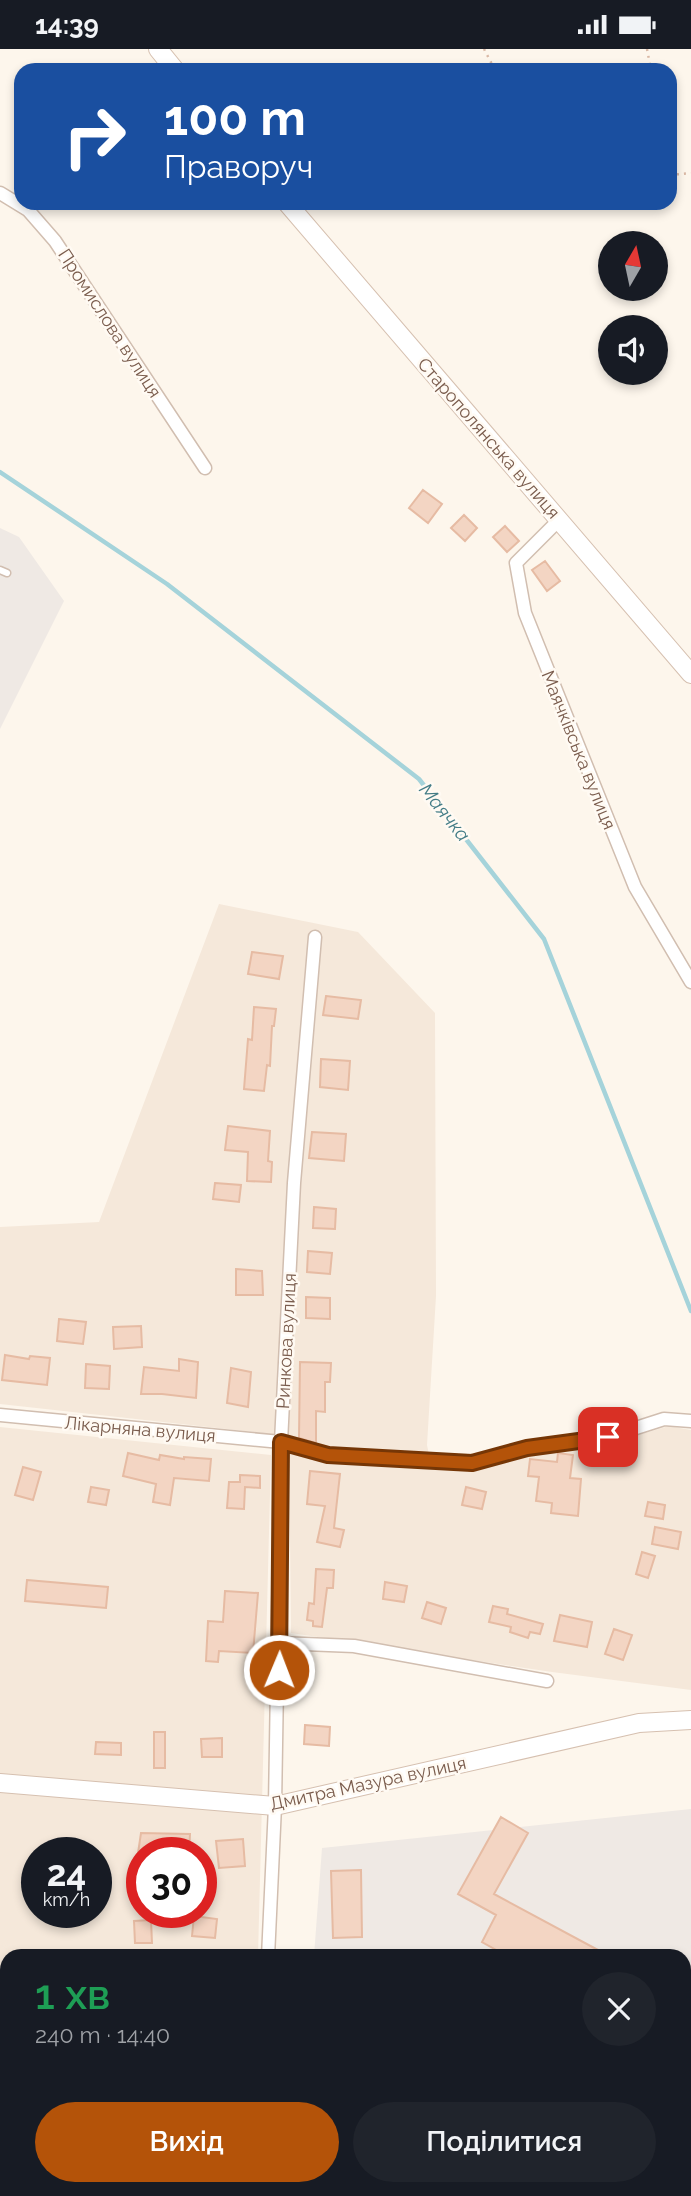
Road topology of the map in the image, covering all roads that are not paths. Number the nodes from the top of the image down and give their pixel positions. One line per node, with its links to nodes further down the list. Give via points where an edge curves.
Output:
1 (158, 49): 2 (street)
2 (169, 63)
3 (28, 210): 5 (street, Промислова вулиця, via 55,241)
4 (293, 210): 6 (street, Старополянська вулиця)
5 (205, 468)
6 (559, 520): 7 (street, Старополянська вулиця); 9 (street, Маячківська вулиця, via 516,563 525,613 635,887)
7 (691, 674)
8 (315, 937): 12 (street, Ринкова вулиця, via 294,1183)
9 (691, 982)
10 (0, 1415): 12 (street, Лікарняна вулиця)
11 (691, 1422): 12 (street, Лікарняна вулиця, via 664,1419 608,1437 527,1448 472,1463 328,1455)
12 (281, 1442): 13 (street, Ринкова вулиця)
13 (279, 1643): 14 (street, via 354,1646); 17 (street, Ринкова вулиця)
14 (547, 1681)
15 (691, 1720): 17 (street, Дмитра Мазура вулиця, via 639,1723)
16 (0, 1783): 17 (street, Дмитра Мазура вулиця)
17 (275, 1806): 18 (street, Ринкова вулиця)
18 (268, 1949)

